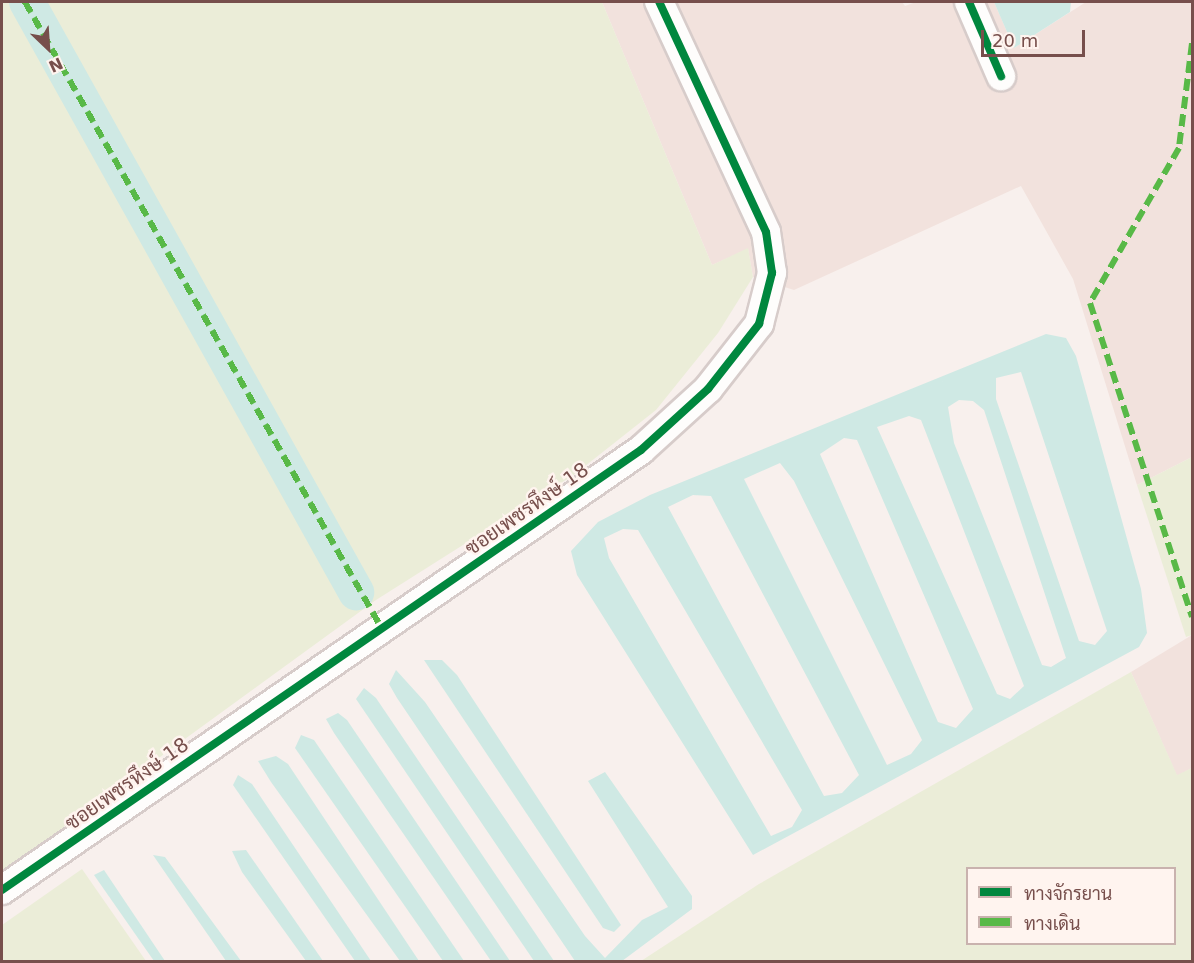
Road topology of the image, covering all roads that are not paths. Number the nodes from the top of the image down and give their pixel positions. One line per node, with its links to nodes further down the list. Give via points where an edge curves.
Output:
1 (659, 2): 4 (street, ซอยเพชรหึงษ์ 18, via 766,232 772,273 759,324 708,389 641,450)
2 (969, 2): 3 (street)
3 (1001, 76)
4 (2, 890)

